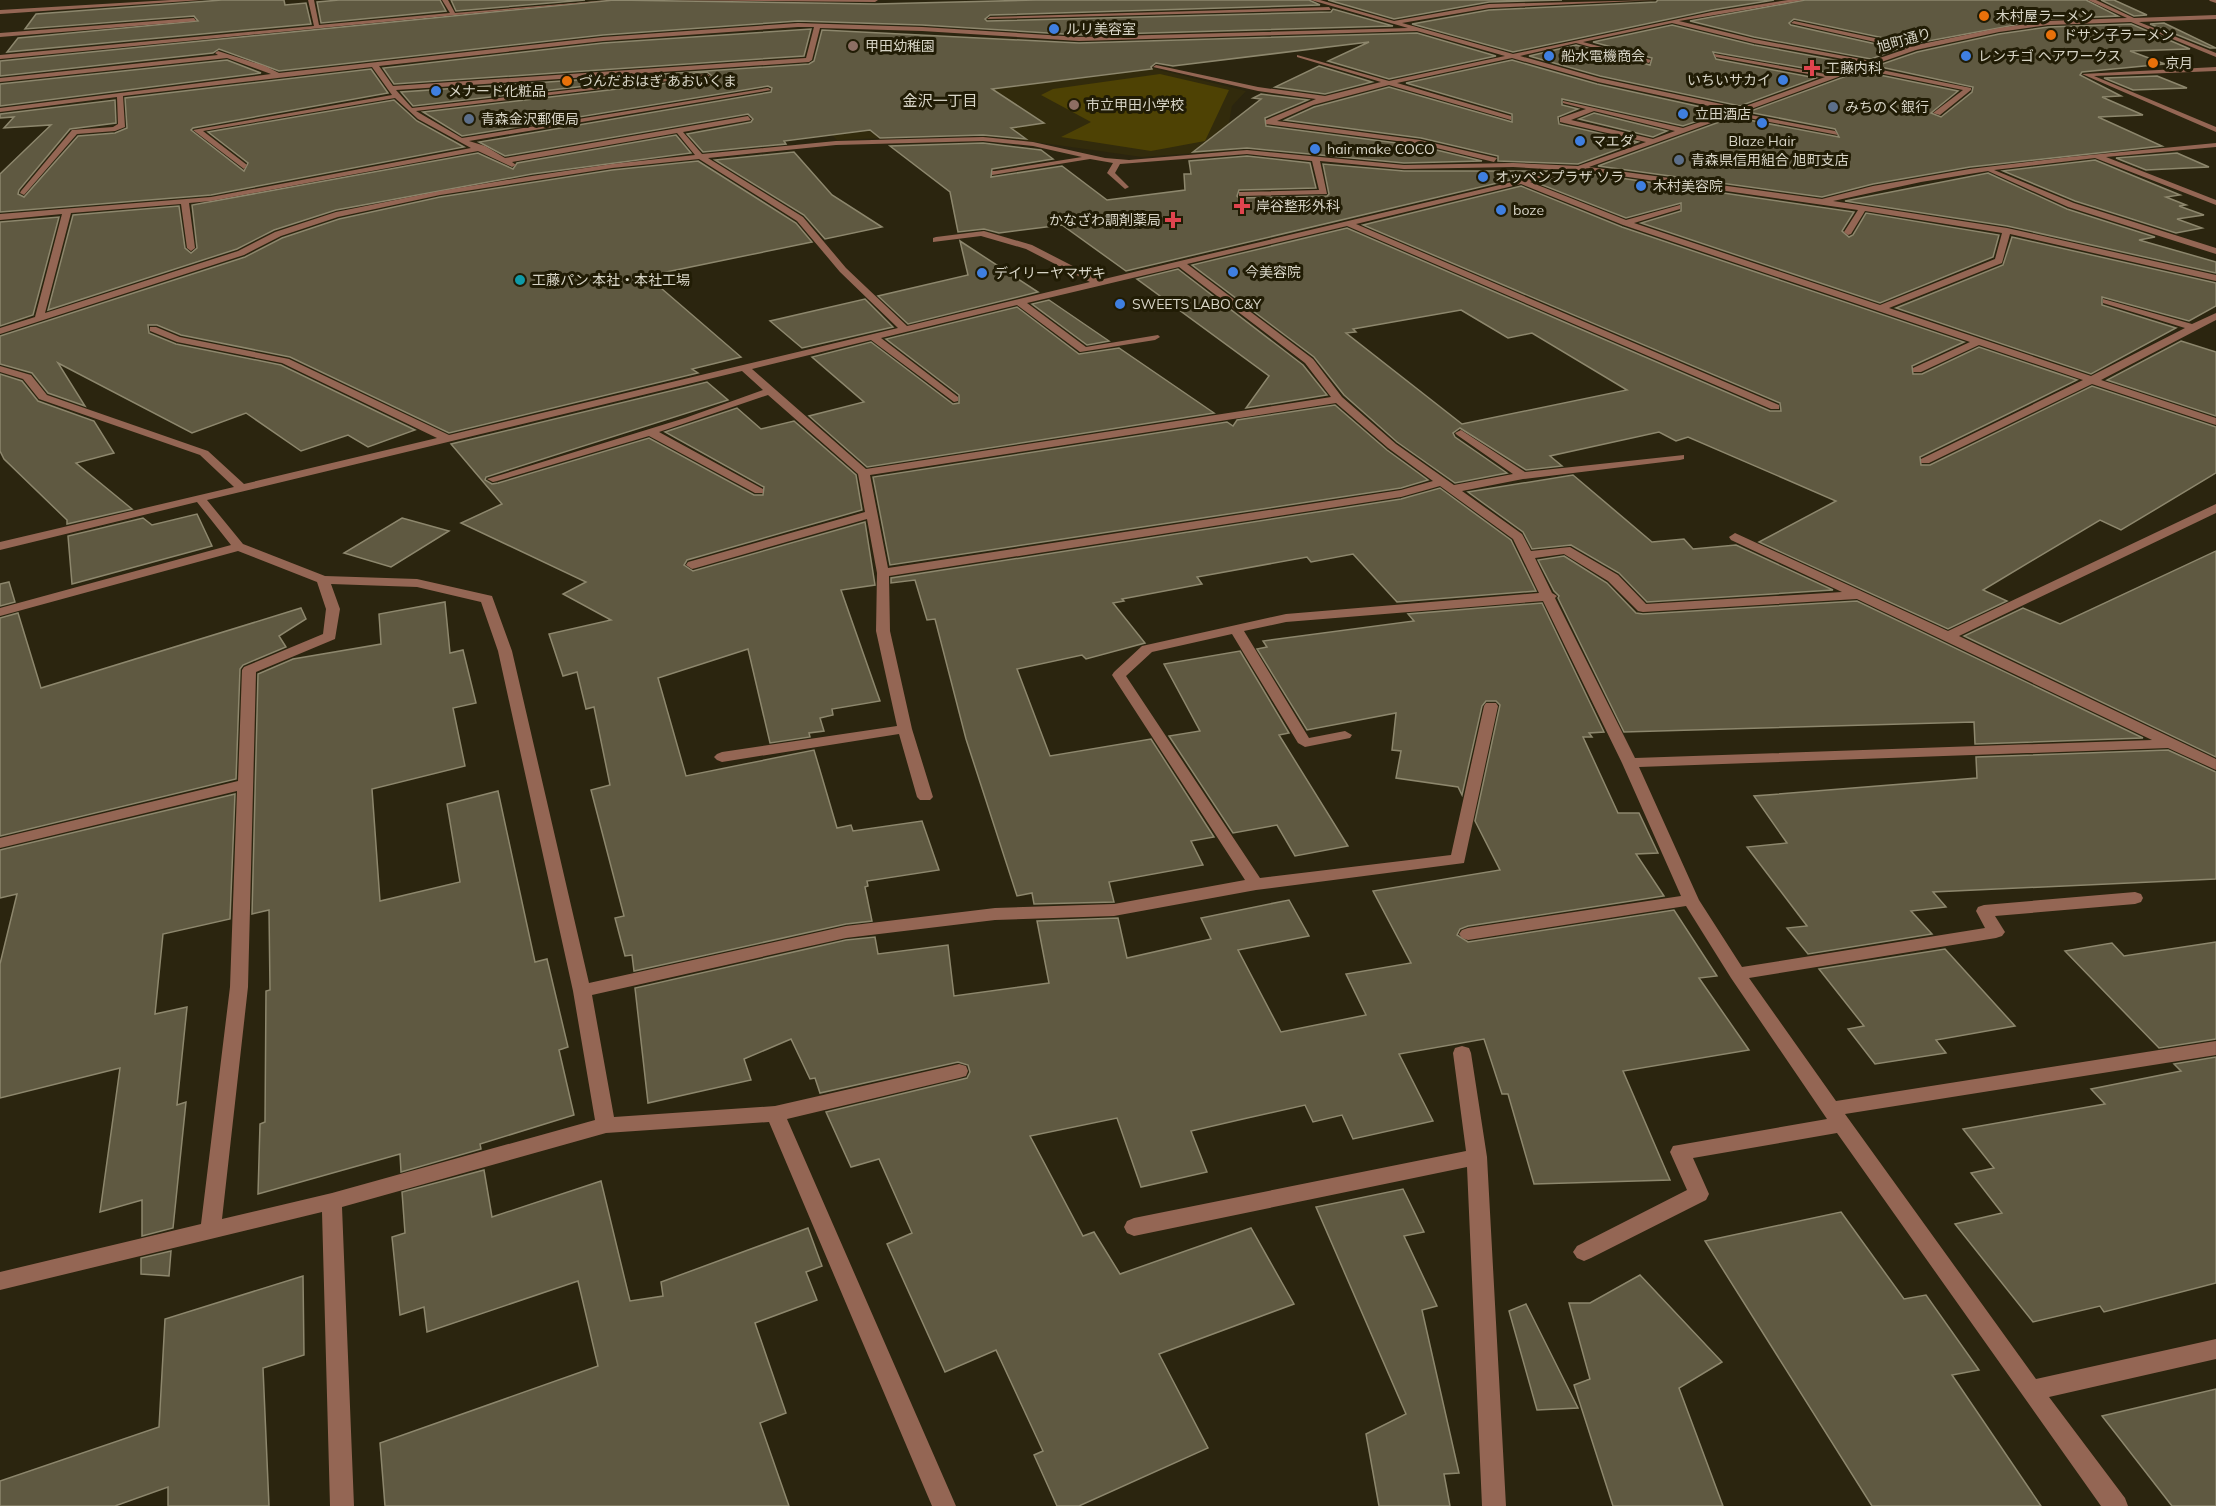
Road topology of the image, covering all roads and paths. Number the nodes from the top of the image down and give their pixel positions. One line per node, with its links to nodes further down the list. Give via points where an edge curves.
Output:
1 (200, 0): 12 (street); 17 (street)
2 (312, 0): 22 (street)
3 (446, 0): 13 (street)
4 (609, 0): 13 (street)
5 (675, 0): 6 (street)
6 (875, 0)
7 (1314, 0): 11 (street)
8 (1653, 0): 19 (street, via 1489,6)
9 (1800, 0): 18 (street)
10 (2091, 0): 16 (street)
11 (1341, 9): 15 (street); 19 (street)
12 (0, 12)
13 (454, 15): 22 (street)
14 (2216, 17): 16 (street, 旭町通り)
15 (990, 19)
16 (2130, 19): 28 (street, 旭町通り, via 2032,24); 31 (street)
17 (194, 20): 24 (street); 25 (street)
18 (1669, 21): 26 (street); 37 (street)
19 (1390, 23): 23 (street)
20 (1794, 23): 28 (street)
21 (818, 25): 23 (street, via 1079,39); 38 (street, via 603,39); 47 (street, via 809,60)
22 (317, 28): 25 (street)
23 (1414, 30): 34 (street)
24 (0, 35)
25 (193, 39): 27 (street, via 192,43); 35 (street)
26 (1575, 42): 34 (street); 36 (street)
27 (201, 46)
28 (1914, 48): 37 (street, 旭町通り)
29 (209, 50): 32 (street)
30 (1716, 55): 44 (street)
31 (2216, 55)
32 (226, 56): 43 (street); 45 (street)
33 (1299, 56): 46 (street)
34 (1510, 56): 46 (street); 56 (street)
35 (0, 57)
36 (1649, 61)
37 (1868, 62): 40 (street, 旭町通り)
38 (374, 64): 43 (street); 47 (street)
39 (1156, 67): 51 (street)
40 (1856, 67): 44 (street, 旭町通り); 57 (street, via 1969,89)
41 (2216, 69): 62 (street, via 2085,74)
42 (730, 74): 55 (street)
43 (280, 76): 49 (street)
44 (1830, 77): 56 (street, 旭町通り)
45 (0, 80)
46 (1393, 83): 51 (street); 59 (street)
47 (392, 88): 50 (street)
48 (768, 90): 64 (street)
49 (120, 95): 54 (street); 82 (street, via 122,125 75,132)
50 (398, 96): 55 (street); 75 (street, via 197,130)
51 (1329, 99): 74 (street, via 1291,109 1269,122 1420,142)
52 (1564, 102): 53 (street)
53 (1594, 109): 61 (street); 65 (street, via 1563,120)
54 (0, 110)
55 (410, 110): 64 (street)
56 (1735, 112): 61 (street, 旭町通り); 63 (street)
57 (1937, 112)
58 (748, 118): 60 (street)
59 (1508, 118)
60 (680, 130): 68 (street); 72 (street)
61 (1684, 130): 65 (street, 旭町通り)
62 (2216, 130)
63 (1835, 133)
64 (464, 140): 67 (street)
65 (1654, 142): 76 (street, 旭町通り)
66 (2216, 145): 70 (street)
67 (482, 148): 72 (street); 85 (street)
68 (700, 157): 71 (street, via 836,143 983,139 1033,144); 79 (street); 108 (street, via 800,219 843,270)
69 (1315, 157): 73 (street, via 1247,152); 74 (street, via 1404,167); 83 (street, via 1324,192)
70 (2098, 157): 77 (street); 86 (street)
71 (1095, 158): 73 (street); 78 (street)
72 (504, 161): 79 (street)
73 (1118, 161): 81 (street, via 1111,173)
74 (1513, 165): 76 (street)
75 (244, 167)
76 (1579, 168): 80 (street, 旭町通り); 84 (street)
77 (1988, 171): 84 (street, via 1877,187); 97 (street, via 2071,206)
78 (995, 173)
79 (532, 178): 105 (street, via 336,216 278,234 241,253)
80 (1522, 182): 91 (street); 92 (street, 旭町通り)
81 (1125, 187)
82 (24, 193)
83 (1242, 194)
84 (1820, 201): 88 (street)
85 (184, 202): 89 (street); 96 (street)
86 (2216, 203)
87 (1677, 207): 91 (street)
88 (1863, 208): 93 (street); 94 (street)
89 (67, 212): 90 (street); 105 (street)
90 (0, 217)
91 (1626, 223): 103 (street)
92 (1349, 224): 98 (street, 旭町通り); 120 (street)
93 (2007, 231): 99 (street); 103 (street, via 1999,261)
94 (1848, 232)
95 (936, 240): 100 (street, via 981,233 1029,247)
96 (191, 248)
97 (2216, 251)
98 (1181, 264): 100 (street, 旭町通り); 119 (street, via 1309,361)
99 (2216, 278)
100 (1100, 283): 102 (street, 旭町通り)
101 (2106, 301): 106 (street)
102 (1019, 302): 108 (street, 旭町通り); 111 (street, via 1084,350)
103 (1879, 309): 112 (street)
104 (2216, 316): 106 (street)
105 (39, 319): 109 (street)
106 (2194, 328): 116 (street)
107 (153, 329): 124 (street, via 177,339 285,361)
108 (905, 329): 110 (street, 旭町通り)
109 (0, 331)
110 (873, 337): 113 (street, 旭町通り); 118 (street)
111 (1155, 337)
112 (1978, 342): 115 (street); 116 (street)
113 (743, 368): 117 (street); 124 (street, 旭町通り)
114 (0, 369): 131 (street, via 27,377 43,397 204,453)
115 (1917, 370)
116 (2092, 380): 121 (street); 126 (street)
117 (769, 391): 122 (street); 127 (street)
118 (954, 399)
119 (1338, 399): 127 (street); 130 (street, via 1392,446)
120 (1775, 407)
121 (2216, 422)
122 (650, 432): 129 (street); 132 (street)
123 (1461, 433): 128 (street)
124 (448, 439): 131 (street, 旭町通り)
125 (1680, 457): 128 (street)
126 (1925, 461)
127 (864, 473): 135 (street)
128 (1524, 476): 130 (street)
129 (493, 479)
130 (1449, 485): 139 (street, via 1518,537); 141 (street)
131 (243, 489): 133 (street, 旭町通り)
132 (759, 491)
133 (200, 499): 137 (street, 旭町通り); 138 (street)
134 (2216, 508): 147 (street)
135 (872, 514): 140 (street); 141 (street)
136 (1735, 537): 143 (street)
137 (0, 546)
138 (239, 547): 142 (street); 145 (street)
139 (1530, 555): 143 (street, via 1566,549 1613,578 1643,608); 144 (street)
140 (692, 565)
141 (883, 573): 149 (street, via 883,631)
142 (323, 580): 155 (street, via 333,609 330,636 249,670); 163 (street, via 417,582 487,599 506,651)
143 (1859, 595): 147 (street)
144 (1550, 596): 146 (street, via 1286,618); 153 (street)
145 (0, 612)
146 (1236, 629): 150 (street, via 1305,743); 158 (street, via 1147,649 1119,675)
147 (1948, 636): 151 (street)
148 (1491, 706): 158 (street, via 1458,859)
149 (905, 729): 152 (street); 156 (street)
150 (1345, 735)
151 (2169, 744): 153 (street); 154 (street)
152 (722, 758)
153 (1630, 763): 160 (street)
154 (2216, 765)
155 (245, 784): 157 (street); 173 (street, via 239,987)
156 (925, 797)
157 (0, 843)
158 (1256, 884): 163 (street, via 1114,910 995,914 846,932)
159 (2135, 898): 162 (street, via 1983,911 1996,932)
160 (1691, 900): 161 (street); 162 (street)
161 (1468, 934)
162 (1737, 974): 168 (street)
163 (582, 991): 169 (street)
164 (2216, 1047): 168 (street)
165 (1462, 1053): 170 (street)
166 (958, 1071): 167 (street)
167 (776, 1114): 169 (street); 179 (street)
168 (1836, 1116): 174 (street, via 1680,1152 1699,1194); 177 (street)
169 (606, 1125): 171 (street)
170 (1477, 1157): 172 (street); 180 (street)
171 (332, 1201): 173 (street); 178 (street)
172 (1134, 1227)
173 (211, 1228): 175 (street)
174 (1584, 1252)
175 (0, 1281)
176 (2216, 1349): 177 (street)
177 (2031, 1391): 181 (street)
178 (342, 1506)
179 (944, 1506)
180 (1494, 1506)
181 (2116, 1506)

